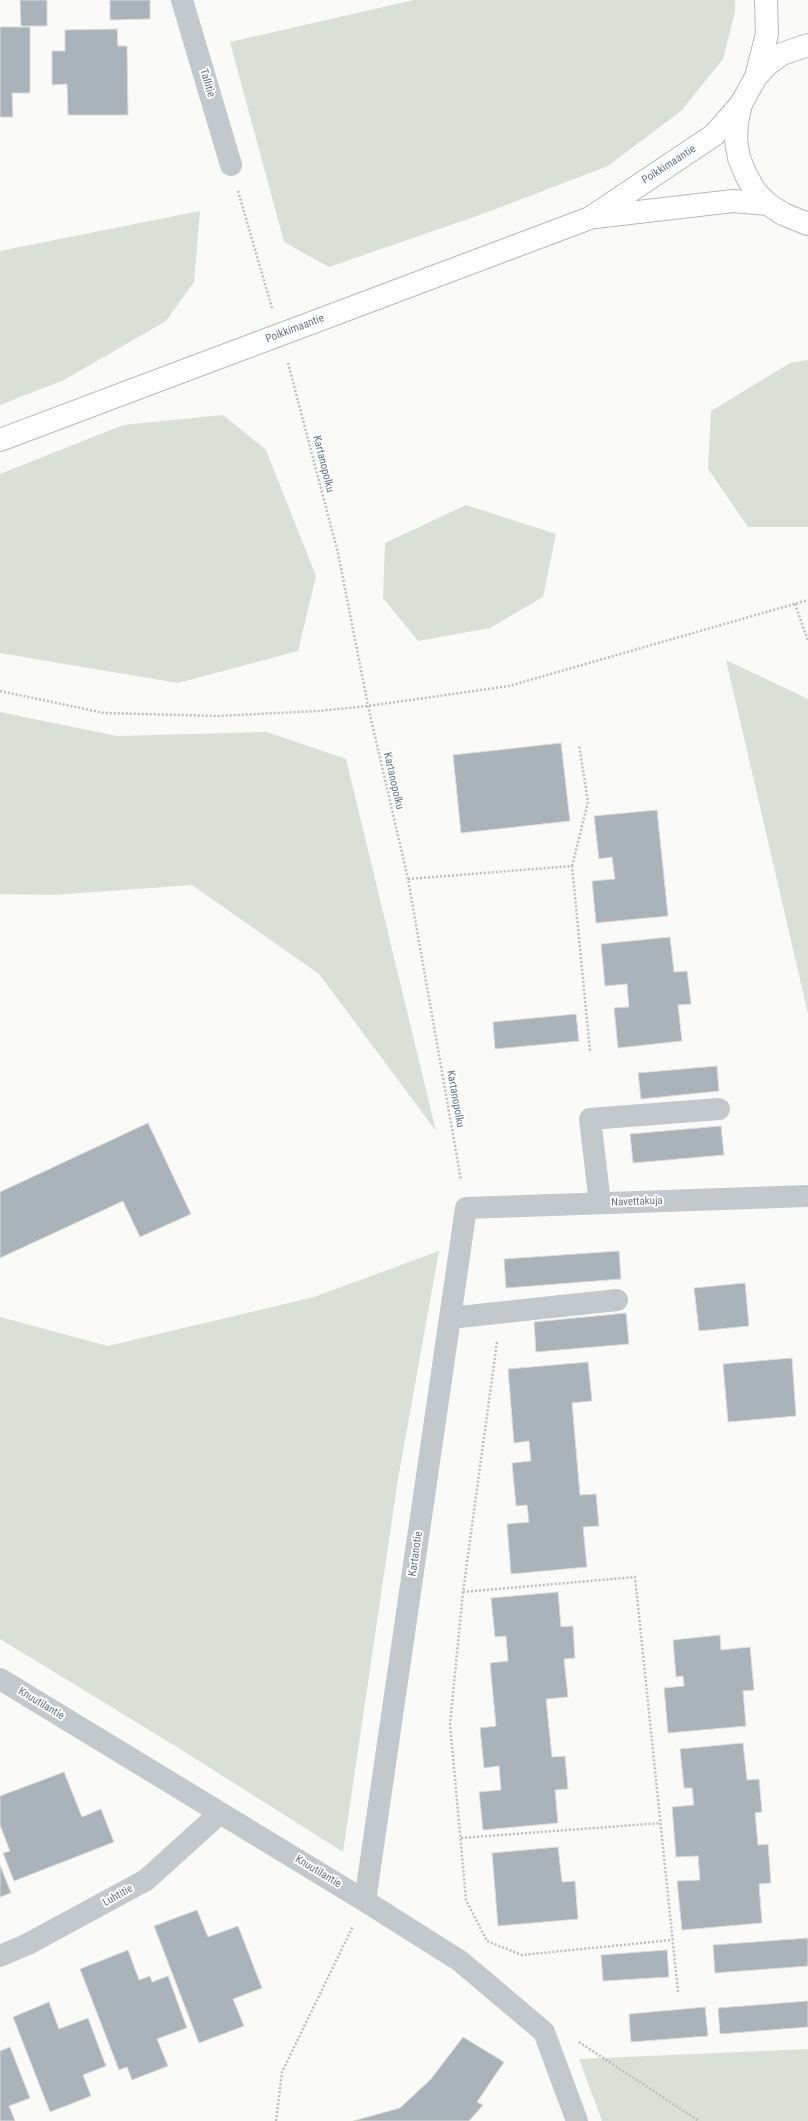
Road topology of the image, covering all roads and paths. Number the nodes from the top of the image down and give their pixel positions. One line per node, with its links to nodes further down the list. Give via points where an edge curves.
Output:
1 (182, 0): 6 (street, Tallitie)
2 (766, 0): 4 (main road, via 767,34)
3 (808, 45): 4 (main road, via 782,54)
4 (756, 77): 5 (main road)
5 (741, 104): 7 (main road, via 736,140 739,158 752,186); 8 (main road, Poikkimaantie, via 714,135)
6 (231, 165): 10 (path)
7 (768, 204): 8 (main road, Poikkimaantie, via 733,201); 9 (main road)
8 (590, 218): 12 (main road, Poikkimaantie, bridge)
9 (806, 225)
10 (272, 308)
11 (288, 361): 17 (path, Kartanopolku, via 338,553)
12 (0, 440)
13 (808, 600): 14 (path)
14 (795, 604): 15 (path); 17 (path, via 509,686)
15 (808, 642)
16 (0, 691): 17 (path, via 112,713 218,716)
17 (368, 706): 20 (path, Kartanopolku)
18 (580, 745): 19 (path, via 588,802)
19 (572, 866): 20 (path); 21 (path)
20 (408, 879): 25 (path, Kartanopolku)
21 (590, 1052)
22 (719, 1109): 24 (street, via 590,1119)
23 (808, 1196): 24 (street, Navettakuja)
24 (600, 1203): 25 (street, Navettakuja)
25 (466, 1208): 28 (street, Kartanotie)
26 (617, 1300): 27 (street)
27 (501, 1312): 28 (street); 29 (path)
28 (450, 1318): 34 (street, Kartanotie)
29 (463, 1592): 32 (path, via 635,1577); 33 (path, via 450,1724)
30 (0, 1679): 31 (street, Knuutilantie)
31 (220, 1813): 34 (street, Knuutilantie); 36 (street, Luhtitie, via 146,1880 28,1944)
32 (661, 1823): 33 (path); 35 (path)
33 (461, 1838): 35 (path, via 466,1900 487,1941 522,1955)
34 (365, 1901): 38 (street, Knuutilantie, via 460,1961); 39 (path, via 282,2072)
35 (672, 1940): 37 (path)
36 (0, 1956)
37 (678, 1992)
38 (544, 2032): 40 (street, Knuutilantie); 41 (path, via 564,2032)
39 (276, 2121)
40 (577, 2121)
41 (699, 2121)

